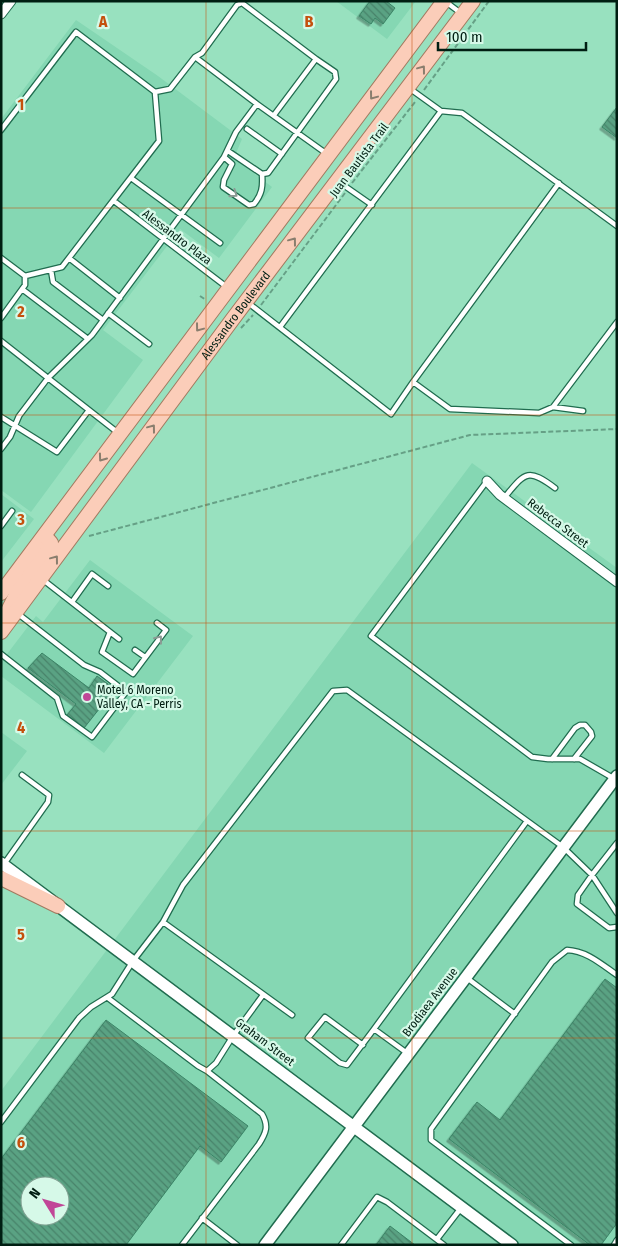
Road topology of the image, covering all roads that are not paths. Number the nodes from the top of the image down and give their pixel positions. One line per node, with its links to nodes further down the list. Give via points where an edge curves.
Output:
1 (11, 1): 4 (street)
2 (444, 1): 5 (lane); 18 (main road, Alessandro Boulevard, one-way to 18)
3 (473, 1): 5 (main road, Alessandro Boulevard)
4 (1, 14)
5 (463, 15): 8 (main road, Alessandro Boulevard, one-way to 5)
6 (195, 58): 7 (lane, via 237,5 242,4); 9 (lane, via 170,89); 10 (lane)
7 (316, 58): 12 (lane); 15 (lane, via 335,72 336,79)
8 (414, 91): 11 (lane); 23 (main road, Alessandro Boulevard)
9 (155, 92): 14 (lane, via 76,32); 21 (lane, via 159,141)
10 (257, 104): 12 (lane); 16 (lane, via 236,132)
11 (441, 112): 22 (lane, via 462,113); 25 (lane)
12 (274, 116): 15 (lane)
13 (247, 129): 17 (lane)
14 (1, 130)
15 (297, 132): 17 (lane); 18 (lane)
16 (228, 151): 19 (lane); 20 (lane)
17 (282, 154): 20 (lane, via 268,173)
18 (329, 155): 34 (main road, Alessandro Boulevard)
19 (224, 157): 20 (lane, one-way to 20, via 232,164 223,187 249,205 261,196); 26 (lane)
20 (262, 174)
21 (131, 178): 24 (lane); 26 (lane)
22 (558, 183): 27 (lane); 47 (lane)
23 (343, 185): 25 (lane); 37 (main road, Alessandro Boulevard, one-way to 23)
24 (114, 201): 28 (lane, Alessandro Plaza); 31 (lane)
25 (372, 206): 42 (lane)
26 (181, 215): 28 (lane); 29 (lane)
27 (617, 226)
28 (164, 239): 34 (lane, Alessandro Plaza); 36 (lane)
29 (220, 243)
30 (1, 258): 33 (lane)
31 (69, 258): 32 (lane, via 62,267); 36 (lane)
32 (51, 270): 33 (lane); 40 (lane, via 53,282)
33 (25, 276): 35 (lane)
34 (229, 288): 37 (main road); 53 (main road, Alessandro Boulevard, one-way to 53)
35 (22, 289): 39 (lane); 43 (lane)
36 (120, 298): 38 (lane)
37 (252, 305): 42 (lane); 61 (main road, Alessandro Boulevard, one-way to 37)
38 (108, 313): 40 (lane); 45 (lane)
39 (1, 318)
40 (103, 320): 43 (lane)
41 (617, 322): 48 (lane)
42 (280, 327): 47 (lane, via 391,414)
43 (88, 339): 46 (lane)
44 (1, 341): 46 (lane)
45 (149, 344)
46 (48, 378): 49 (lane); 52 (lane, via 19,416)
47 (413, 382): 48 (lane, via 450,409 539,413)
48 (554, 407): 50 (lane)
49 (89, 410): 52 (lane, via 57,452); 53 (lane)
50 (583, 411)
51 (1, 417): 52 (lane)
52 (16, 425): 54 (lane)
53 (119, 434): 60 (main road, Alessandro Boulevard, one-way to 60)
54 (1, 449)
55 (487, 481): 57 (street, Rebecca Street); 74 (lane, via 372,636 532,757)
56 (555, 488): 57 (lane, via 538,475 530,475 520,478)
57 (504, 498): 62 (street, Rebecca Street)
58 (12, 511): 59 (lane)
59 (1, 526)
60 (45, 536): 64 (main road, Alessandro Boulevard); 68 (main road, via 51,547 17,593)
61 (40, 579): 65 (lane); 66 (main road, Alessandro Boulevard)
62 (616, 580)
63 (108, 586): 65 (lane, via 92,574)
64 (1, 593)
65 (72, 602): 69 (lane)
66 (16, 612): 68 (main road, Alessandro Boulevard); 72 (lane, via 84,665 100,672 126,692 92,737 63,716 58,698)
67 (157, 623): 73 (lane, one-way to 67, via 166,630)
68 (1, 631)
69 (110, 632): 70 (lane); 73 (lane, via 102,652 133,674)
70 (120, 638)
71 (135, 650): 73 (lane)
72 (1, 654)
73 (145, 657)
74 (552, 759): 75 (lane); 75 (lane, via 575,728 584,725 592,736)
75 (574, 759): 77 (lane)
76 (22, 775): 81 (lane, via 49,795 48,802)
77 (616, 778): 80 (street, Brodiaea Avenue)
78 (527, 821): 80 (lane); 85 (lane, via 347,690 333,691 183,885); 94 (lane)
79 (617, 843): 82 (lane)
80 (564, 847): 82 (lane); 89 (street, Brodiaea Avenue)
81 (2, 868): 83 (main road)
82 (592, 875): 84 (lane); 86 (lane, via 578,895 577,904 608,928)
83 (58, 906): 87 (street, Graham Street)
84 (617, 913)
85 (163, 922): 87 (lane); 90 (lane)
86 (617, 927)
87 (133, 961): 91 (lane); 95 (street, Graham Street)
88 (617, 975): 92 (lane, via 596,960 567,950 552,962)
89 (466, 977): 92 (lane); 97 (street, Brodiaea Avenue)
90 (263, 995): 93 (lane); 95 (lane)
91 (108, 998): 98 (lane); 99 (lane, via 91,1006 79,1018)
92 (515, 1014): 104 (lane, via 431,1129 431,1140)
93 (292, 1016)
94 (374, 1029): 96 (lane); 97 (lane)
95 (233, 1036): 98 (lane); 100 (street, Graham Street)
96 (363, 1045): 96 (lane, via 347,1065 308,1038 325,1017)
97 (408, 1054): 100 (street, Brodiaea Avenue)
98 (207, 1071): 102 (lane, via 262,1114 267,1123 266,1133 259,1144)
99 (1, 1122)
100 (354, 1126): 101 (street, Graham Street); 108 (street, Brodiaea Avenue)
101 (462, 1207): 103 (lane); 111 (street, Graham Street)
102 (202, 1218): 106 (lane); 107 (lane)
103 (437, 1239): 109 (lane, via 377,1197); 110 (lane)
104 (565, 1240): 112 (lane); 113 (lane)
105 (617, 1240): 114 (lane)
106 (182, 1245)
107 (237, 1245)
108 (265, 1245)
109 (341, 1245)
110 (444, 1245)
111 (512, 1245)
112 (561, 1245)
113 (572, 1245)
114 (614, 1245)

